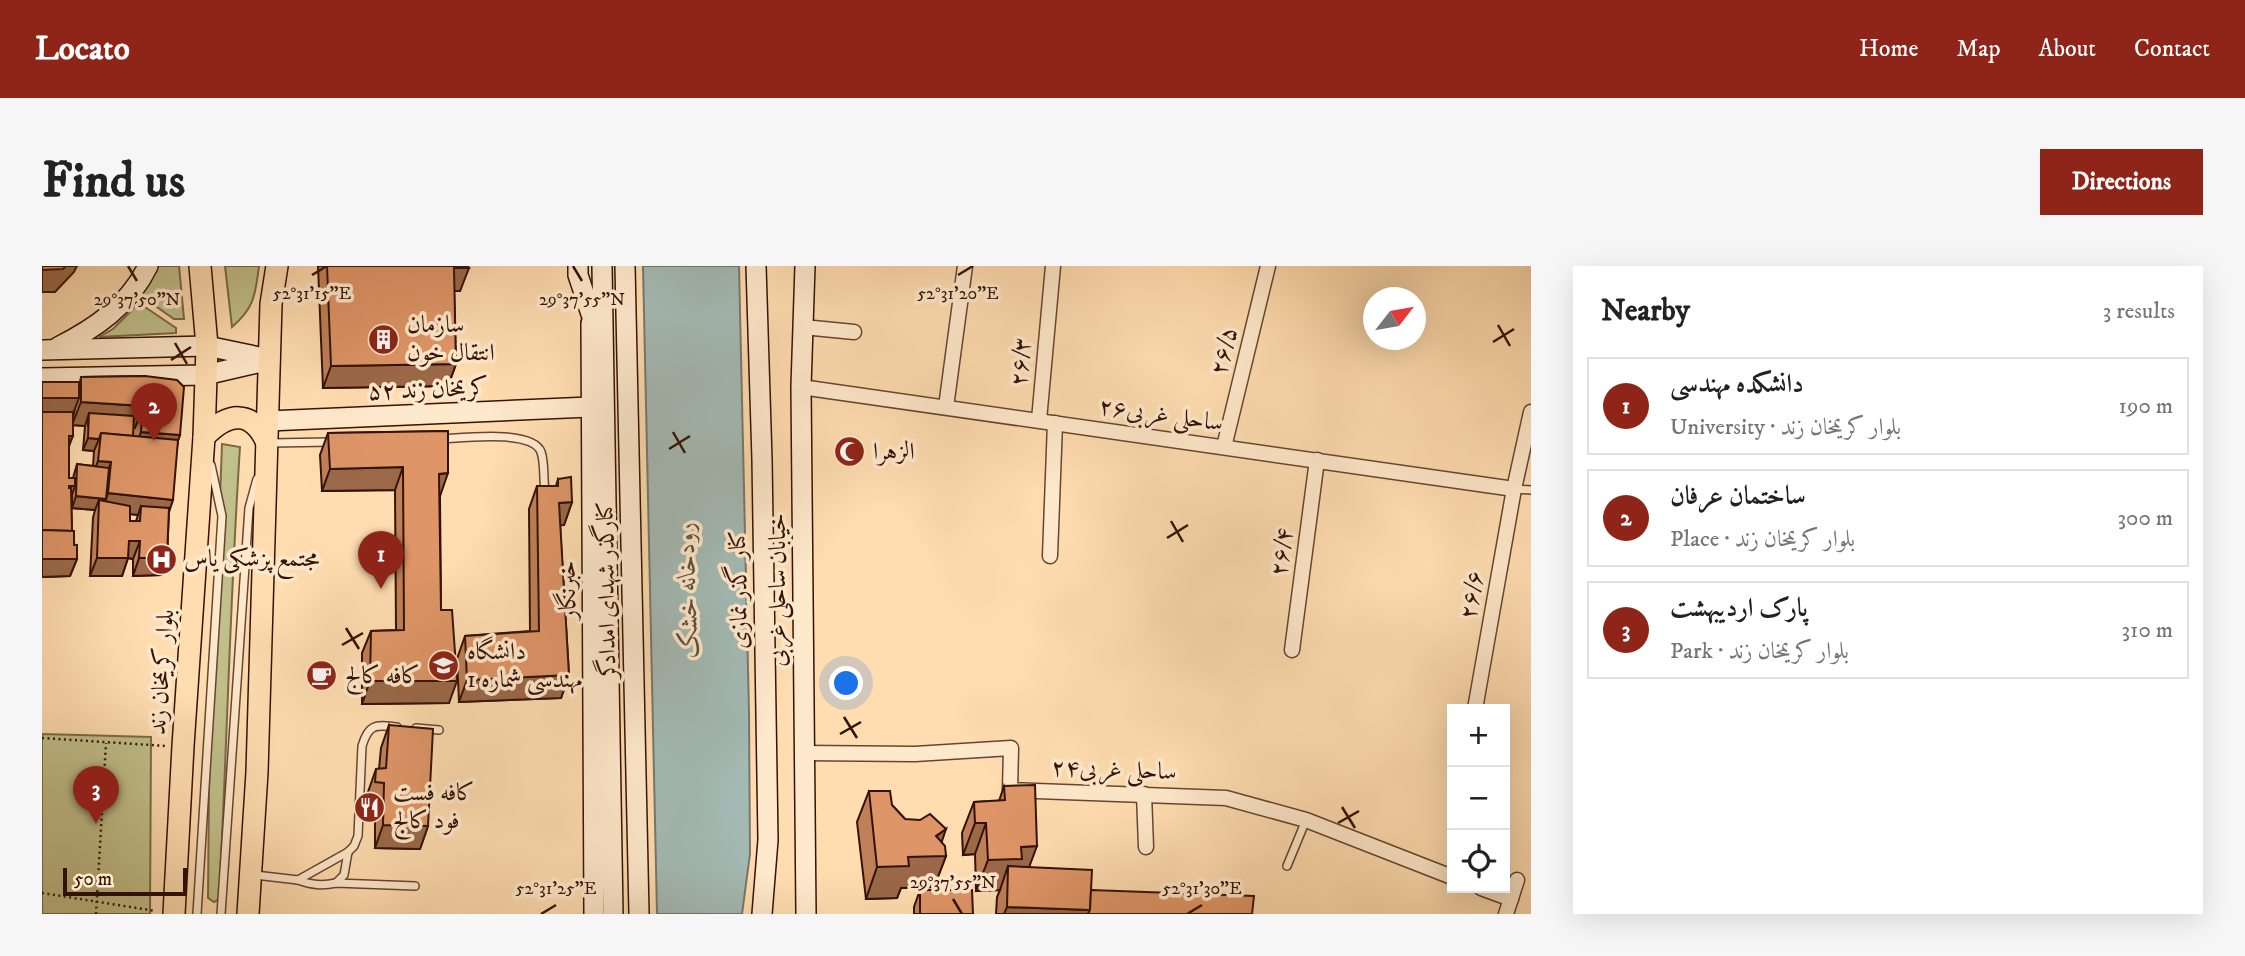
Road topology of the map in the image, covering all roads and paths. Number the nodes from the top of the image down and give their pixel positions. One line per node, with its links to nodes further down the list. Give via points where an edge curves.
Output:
1 (148, 266): 17 (main road, via 111,315)
2 (200, 266): 16 (main road, بلوار کریمخان زند)
3 (276, 266): 18 (main road)
4 (578, 266): 13 (main road)
5 (592, 266): 13 (main road, خبرنگار)
6 (602, 266): 68 (main road)
7 (625, 266): 69 (main road, کنارگذر شهدای امدادگر)
8 (756, 266): 47 (main road, کنار گذر نمازی)
9 (805, 266): 14 (main road, خیابان ساحلی غربی)
10 (965, 266): 23 (street)
11 (1053, 266): 26 (street, ۲۶/۳)
12 (1268, 266): 32 (street, ۲۶/۵)
13 (591, 314): 22 (main road, خبرنگار)
14 (803, 327): 15 (street); 21 (main road, خیابان ساحلی غربی)
15 (854, 332)
16 (207, 346): 17 (main road); 18 (main road); 19 (main road, بلوار کریمخان زند)
17 (48, 350)
18 (270, 360): 19 (main road); 25 (main road)
19 (205, 375): 20 (main road); 28 (main road, بلوار کریمخان زند)
20 (42, 378)
21 (802, 387): 23 (street, ساحلی غربی۲۶); 44 (main road, خیابان ساحلی غربی)
22 (590, 407): 25 (main road, کریمخان زند ۵۲); 67 (main road, خبرنگار)
23 (946, 407): 26 (street, ساحلی غربی۲۶)
24 (1531, 412): 34 (street, ۲۶/۶)
25 (268, 421): 31 (main road)
26 (1039, 421): 27 (street, ساحلی غربی۲۶)
27 (1055, 423): 32 (street, ساحلی غربی۲۶); 37 (street)
28 (204, 437): 31 (main road, via 224,421 238,417 254,422); 43 (main road, بلوار کریمخان زند); 64 (lane, via 222,516)
29 (436, 439): 36 (lane, via 518,437 532,441 541,450)
30 (342, 442): 31 (lane)
31 (267, 443): 51 (main road); 65 (lane, via 250,508)
32 (1224, 447): 33 (street, ساحلی غربی۲۶)
33 (1317, 460): 34 (street, ساحلی غربی۲۶); 38 (street, ۲۶/۴)
34 (1514, 489): 35 (lane); 39 (street, ۲۶/۶)
35 (1531, 490)
36 (545, 491)
37 (1050, 556)
38 (1292, 650)
39 (1476, 704)
40 (439, 730): 49 (lane, via 378,726 366,734 358,836)
41 (42, 738): 42 (path)
42 (106, 743): 43 (path); 60 (path)
43 (183, 746): 63 (main road, بلوار کریمخان زند)
44 (804, 753): 45 (street, ساحلی غربی۲۴, via 915,754 1011,748 1010,790); 72 (main road, خیابان ساحلی غربی)
45 (1144, 794): 46 (street, ساحلی غربی۲۴, via 1226,798); 48 (street)
46 (1306, 820): 50 (lane); 52 (street, ساحلی غربی۲۴)
47 (768, 840): 70 (main road, کنار گذر نمازی); 71 (main road)
48 (1146, 848)
49 (348, 852): 53 (lane); 55 (lane, via 344,875)
50 (1287, 866)
51 (250, 874): 53 (lane); 66 (main road)
52 (1447, 875)
53 (298, 880): 55 (lane, via 324,886)
54 (1517, 880): 59 (street)
55 (336, 883): 56 (lane)
56 (415, 886)
57 (42, 893): 60 (path)
58 (1495, 893): 59 (street)
59 (1511, 899): 73 (street)
60 (96, 901): 61 (path); 62 (path)
61 (150, 910)
62 (96, 914)
63 (174, 914)
64 (197, 914)
65 (221, 914)
66 (248, 914)
67 (594, 914)
68 (613, 914)
69 (639, 914)
70 (762, 914)
71 (771, 914)
72 (806, 914)
73 (1506, 914)

